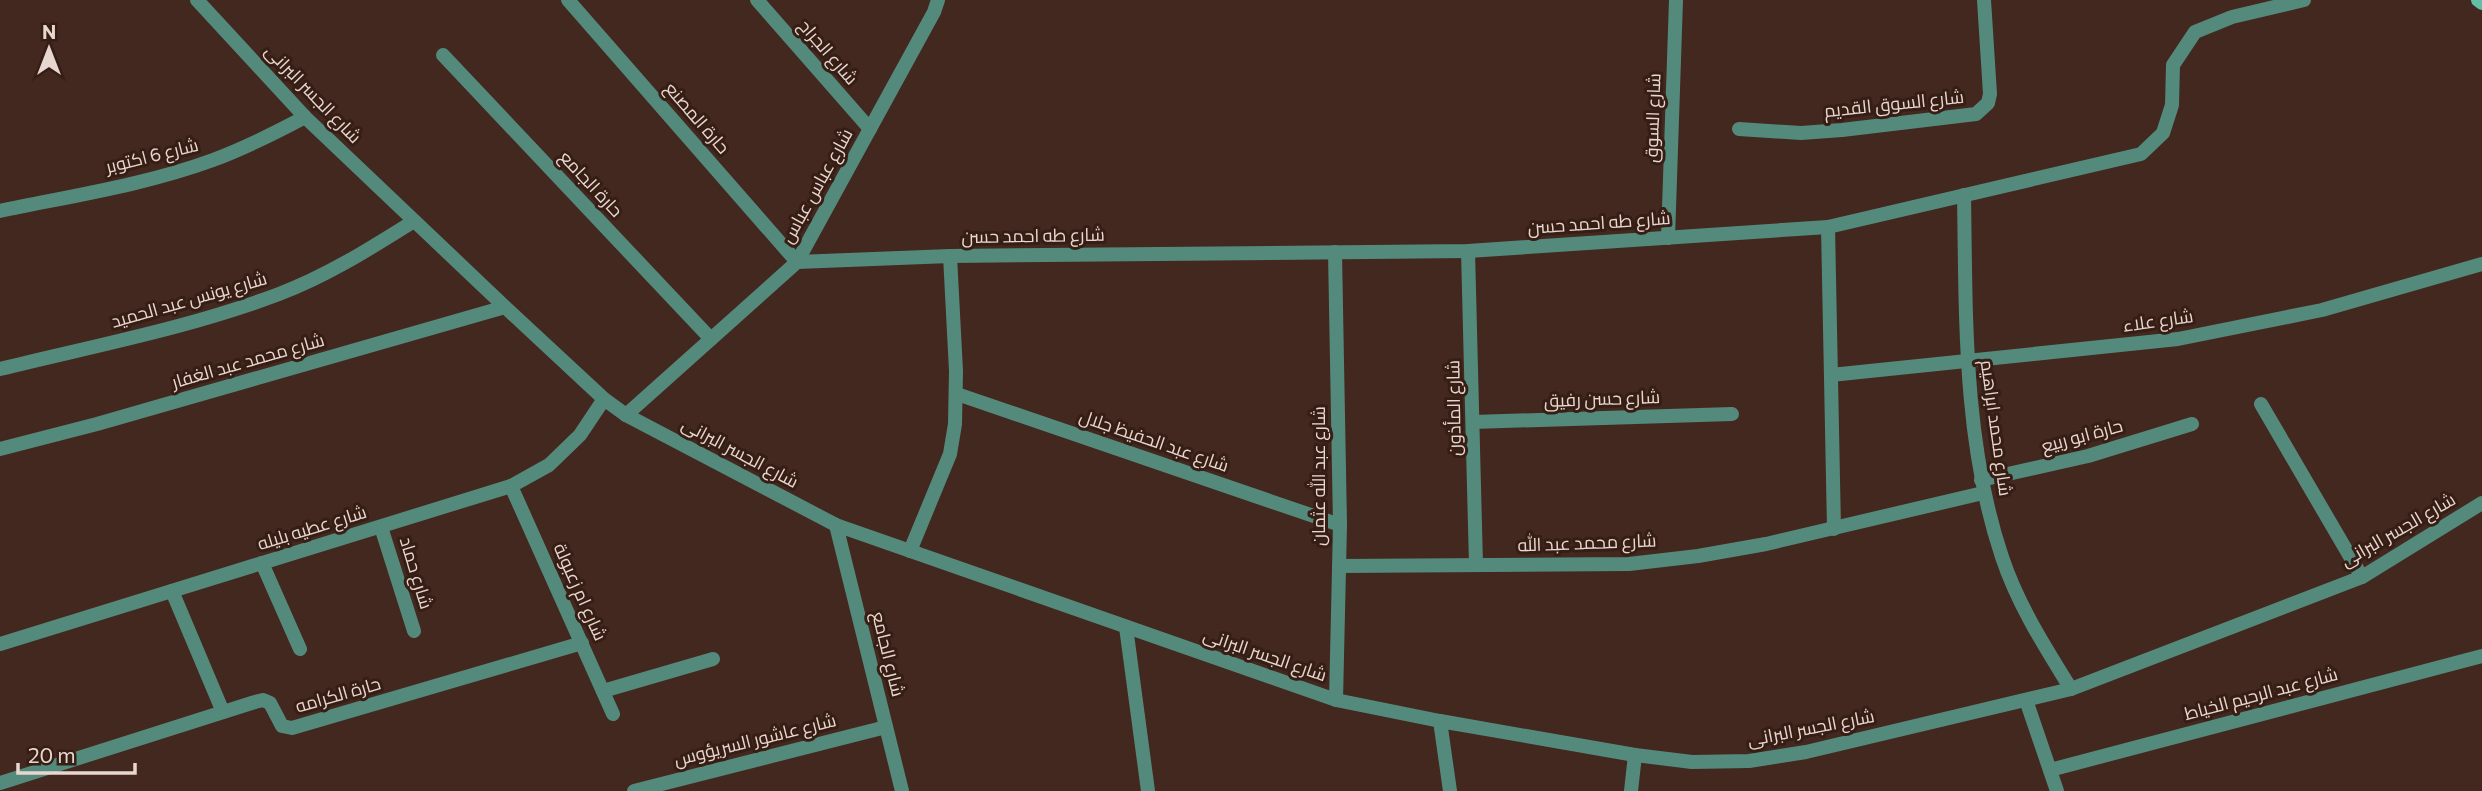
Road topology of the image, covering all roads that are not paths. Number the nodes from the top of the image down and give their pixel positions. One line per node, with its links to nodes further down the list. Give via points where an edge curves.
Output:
1 (197, 0): 10 (street, شارع الجسر البرانى)
2 (568, 0): 21 (street, حارة المصنع)
3 (757, 0): 11 (street, شارع الجراح)
4 (922, 0): 8 (street)
5 (1676, 0): 17 (street, شارع السوق)
6 (1984, 0): 12 (street, شارع السوق القديم, via 1990,94 1988,103 1976,114 1801,133)
7 (2304, 0): 13 (street, شارع طه احمد حسن, via 2232,17 2195,33 2173,65 2172,105 2163,133 2141,154)
8 (936, 6): 11 (street, شارع عباس عباس)
9 (443, 55): 24 (street, حارة الجامع)
10 (306, 117): 14 (street, شارع 6 اكتوبر, via 260,141 162,176); 15 (street, شارع الجسر البرانى)
11 (870, 130): 21 (street, شارع عباس عباس)
12 (1739, 130)
13 (1964, 195): 16 (street, شارع طه احمد حسن); 25 (street, شارع محمد ابراهيم)
14 (0, 211)
15 (414, 221): 23 (street, شارع الجسر البرانى); 26 (street, شارع يونس عبد الحميد, via 347,263 279,294 208,318)
16 (1828, 227): 17 (street, شارع طه احمد حسن); 27 (street)
17 (1668, 237): 18 (street, شارع طه احمد حسن)
18 (1468, 251): 19 (street, شارع طه احمد حسن); 33 (street, شارع المأذون)
19 (1335, 252): 20 (street, شارع طه احمد حسن); 40 (street, شارع عبد الله عثمان)
20 (950, 256): 21 (street, شارع طه احمد حسن); 28 (street)
21 (797, 262): 24 (street, شارع عباس عباس)
22 (2482, 264): 25 (street, شارع علاء, via 2322,310 2178,339)
23 (505, 307): 29 (street, شارع الجسر البرانى); 35 (street, شارع محمد عبد الغفار)
24 (711, 339): 32 (street, شارع عباس عباس)
25 (1967, 362): 27 (street, شارع علاء); 37 (street, شارع محمد ابراهيم)
26 (0, 369)
27 (1831, 375): 42 (street)
28 (957, 394): 40 (street, شارع عبد الحفيظ جلال); 43 (street, via 950,454)
29 (604, 399): 32 (street, شارع الجسر البرانى); 36 (street, شارع عطيه بليله, via 580,435 549,465)
30 (2261, 404): 47 (street)
31 (1732, 414): 33 (street, شارع حسن رفيق)
32 (626, 415): 39 (street, شارع الجسر البرانى)
33 (1474, 422): 45 (street, شارع المأذون)
34 (2192, 424): 37 (street, حارة ابو ربيع)
35 (0, 449)
36 (511, 486): 41 (street, شارع عطيه بليله); 51 (street, شارع ام زعبولة)
37 (1982, 486): 42 (street, شارع محمد عبد الله); 56 (street, شارع محمد ابراهيم, via 2003,560 2031,624)
38 (2482, 503): 47 (street, شارع الجسر البرانى)
39 (836, 525): 43 (street, شارع الجسر البرانى); 63 (street, شارع الجامع)
40 (1340, 525): 46 (street, شارع عبد الله عثمان)
41 (381, 527): 44 (street, شارع عطيه بليله); 50 (street, شارع حماد)
42 (1834, 528): 45 (street, شارع محمد عبد الله, via 1739,549 1629,564)
43 (910, 551): 49 (street, شارع الجسر البرانى)
44 (262, 563): 48 (street, شارع عطيه بليله); 53 (street)
45 (1476, 565): 46 (street, شارع محمد عبد الله)
46 (1339, 566): 58 (street, شارع عبد الله عثمان)
47 (2362, 577): 56 (street, شارع الجسر البرانى)
48 (172, 591): 52 (street, شارع عطيه بليله); 60 (street)
49 (1126, 627): 58 (street, شارع الجسر البرانى); 69 (street)
50 (414, 631)
51 (582, 643): 57 (street, شارع ام زعبولة); 60 (street, حارة الكرامه, via 292,728 282,726 275,709 263,700)
52 (0, 644)
53 (300, 649)
54 (2482, 656): 65 (street, شارع عبد الرحيم الخياط)
55 (713, 659): 57 (street)
56 (2071, 689): 59 (street, شارع الجسر البرانى)
57 (603, 691): 61 (street, شارع ام زعبولة)
58 (1336, 700): 62 (street, شارع الجسر البرانى)
59 (2026, 700): 64 (street, شارع الجسر البرانى, via 1749,761 1692,762); 65 (street)
60 (223, 712): 66 (street, حارة الكرامه)
61 (613, 714)
62 (1440, 721): 64 (street, شارع الجسر البرانى); 70 (street)
63 (886, 727): 67 (street, شارع عاشور السريؤوس); 68 (street, شارع الجامع)
64 (1635, 755): 71 (street)
65 (2050, 770): 72 (street)
66 (0, 783)
67 (634, 791)
68 (902, 791)
69 (1148, 791)
70 (1450, 791)
71 (1631, 791)
72 (2054, 791)

